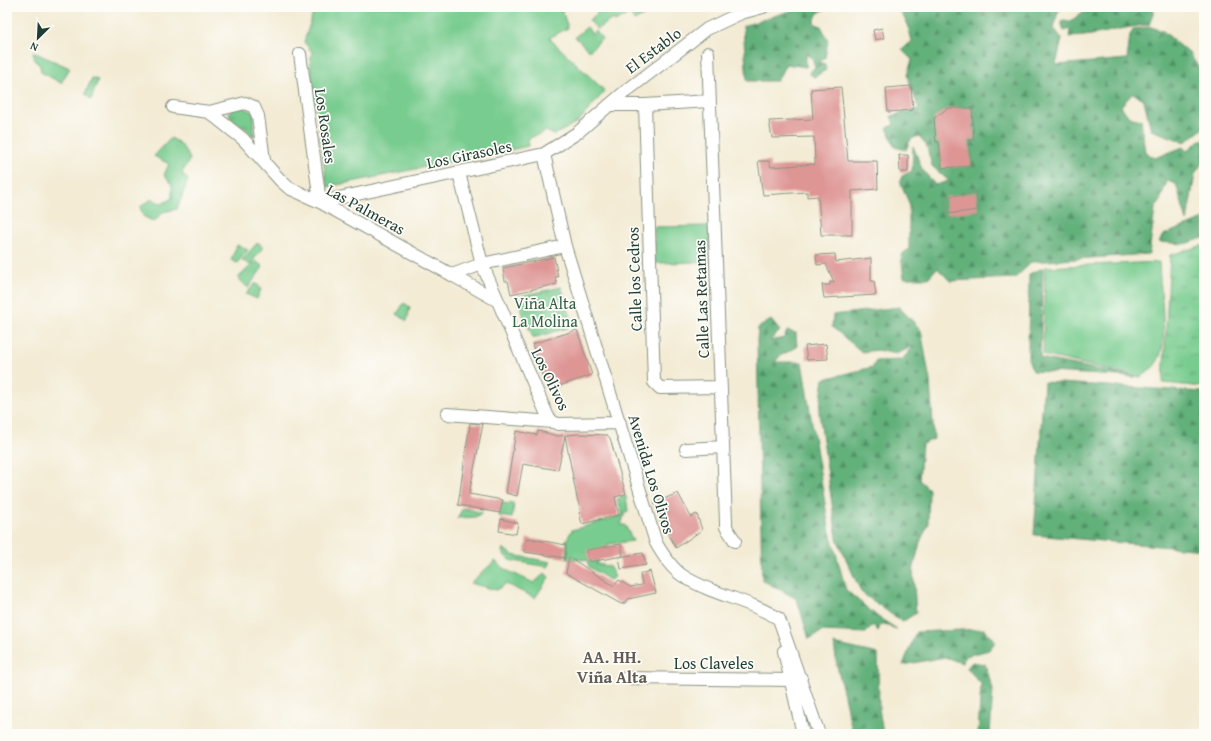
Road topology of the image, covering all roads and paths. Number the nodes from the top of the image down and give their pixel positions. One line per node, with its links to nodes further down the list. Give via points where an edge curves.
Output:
1 (763, 7): 5 (street, El Establo, via 740,13 707,29)
2 (708, 53): 4 (street, Calle Las Retamas)
3 (300, 54): 12 (street, Los Rosales)
4 (709, 101): 6 (street); 17 (street, Calle Las Retamas)
5 (609, 106): 6 (street); 9 (street, Los Girasoles, via 577,133)
6 (645, 106): 17 (street, Calle los Cedros, via 654,382 660,388)
7 (173, 107): 8 (street, Las Palmeras)
8 (209, 112): 10 (street, Las Palmeras, via 234,130); 10 (street, via 244,102 254,107 258,116)
9 (544, 154): 11 (street, Los Girasoles); 13 (street, Avenida Los Olivos)
10 (264, 160): 12 (street, Las Palmeras, via 284,184)
11 (459, 173): 12 (street, Los Girasoles); 14 (street, Los Olivos)
12 (320, 202): 15 (street, Las Palmeras)
13 (565, 246): 14 (street); 20 (street, Avenida Los Olivos)
14 (482, 264): 15 (street); 16 (street, Los Olivos)
15 (452, 275): 16 (street, Las Palmeras)
16 (498, 301): 19 (street, Los Olivos, via 548,417)
17 (720, 387): 21 (street, Calle Las Retamas)
18 (447, 414): 19 (street)
19 (553, 422): 20 (street, Los Olivos)
20 (620, 423): 25 (street, Avenida Los Olivos, via 646,516 666,561 683,576 765,610 779,619)
21 (723, 448): 22 (street); 23 (street, Calle Las Retamas, via 726,527)
22 (686, 449)
23 (735, 541)
24 (626, 678): 25 (street, Los Claveles)
25 (796, 679): 26 (street); 27 (street, Avenida Los Olivos)
26 (803, 734)
27 (819, 734)

